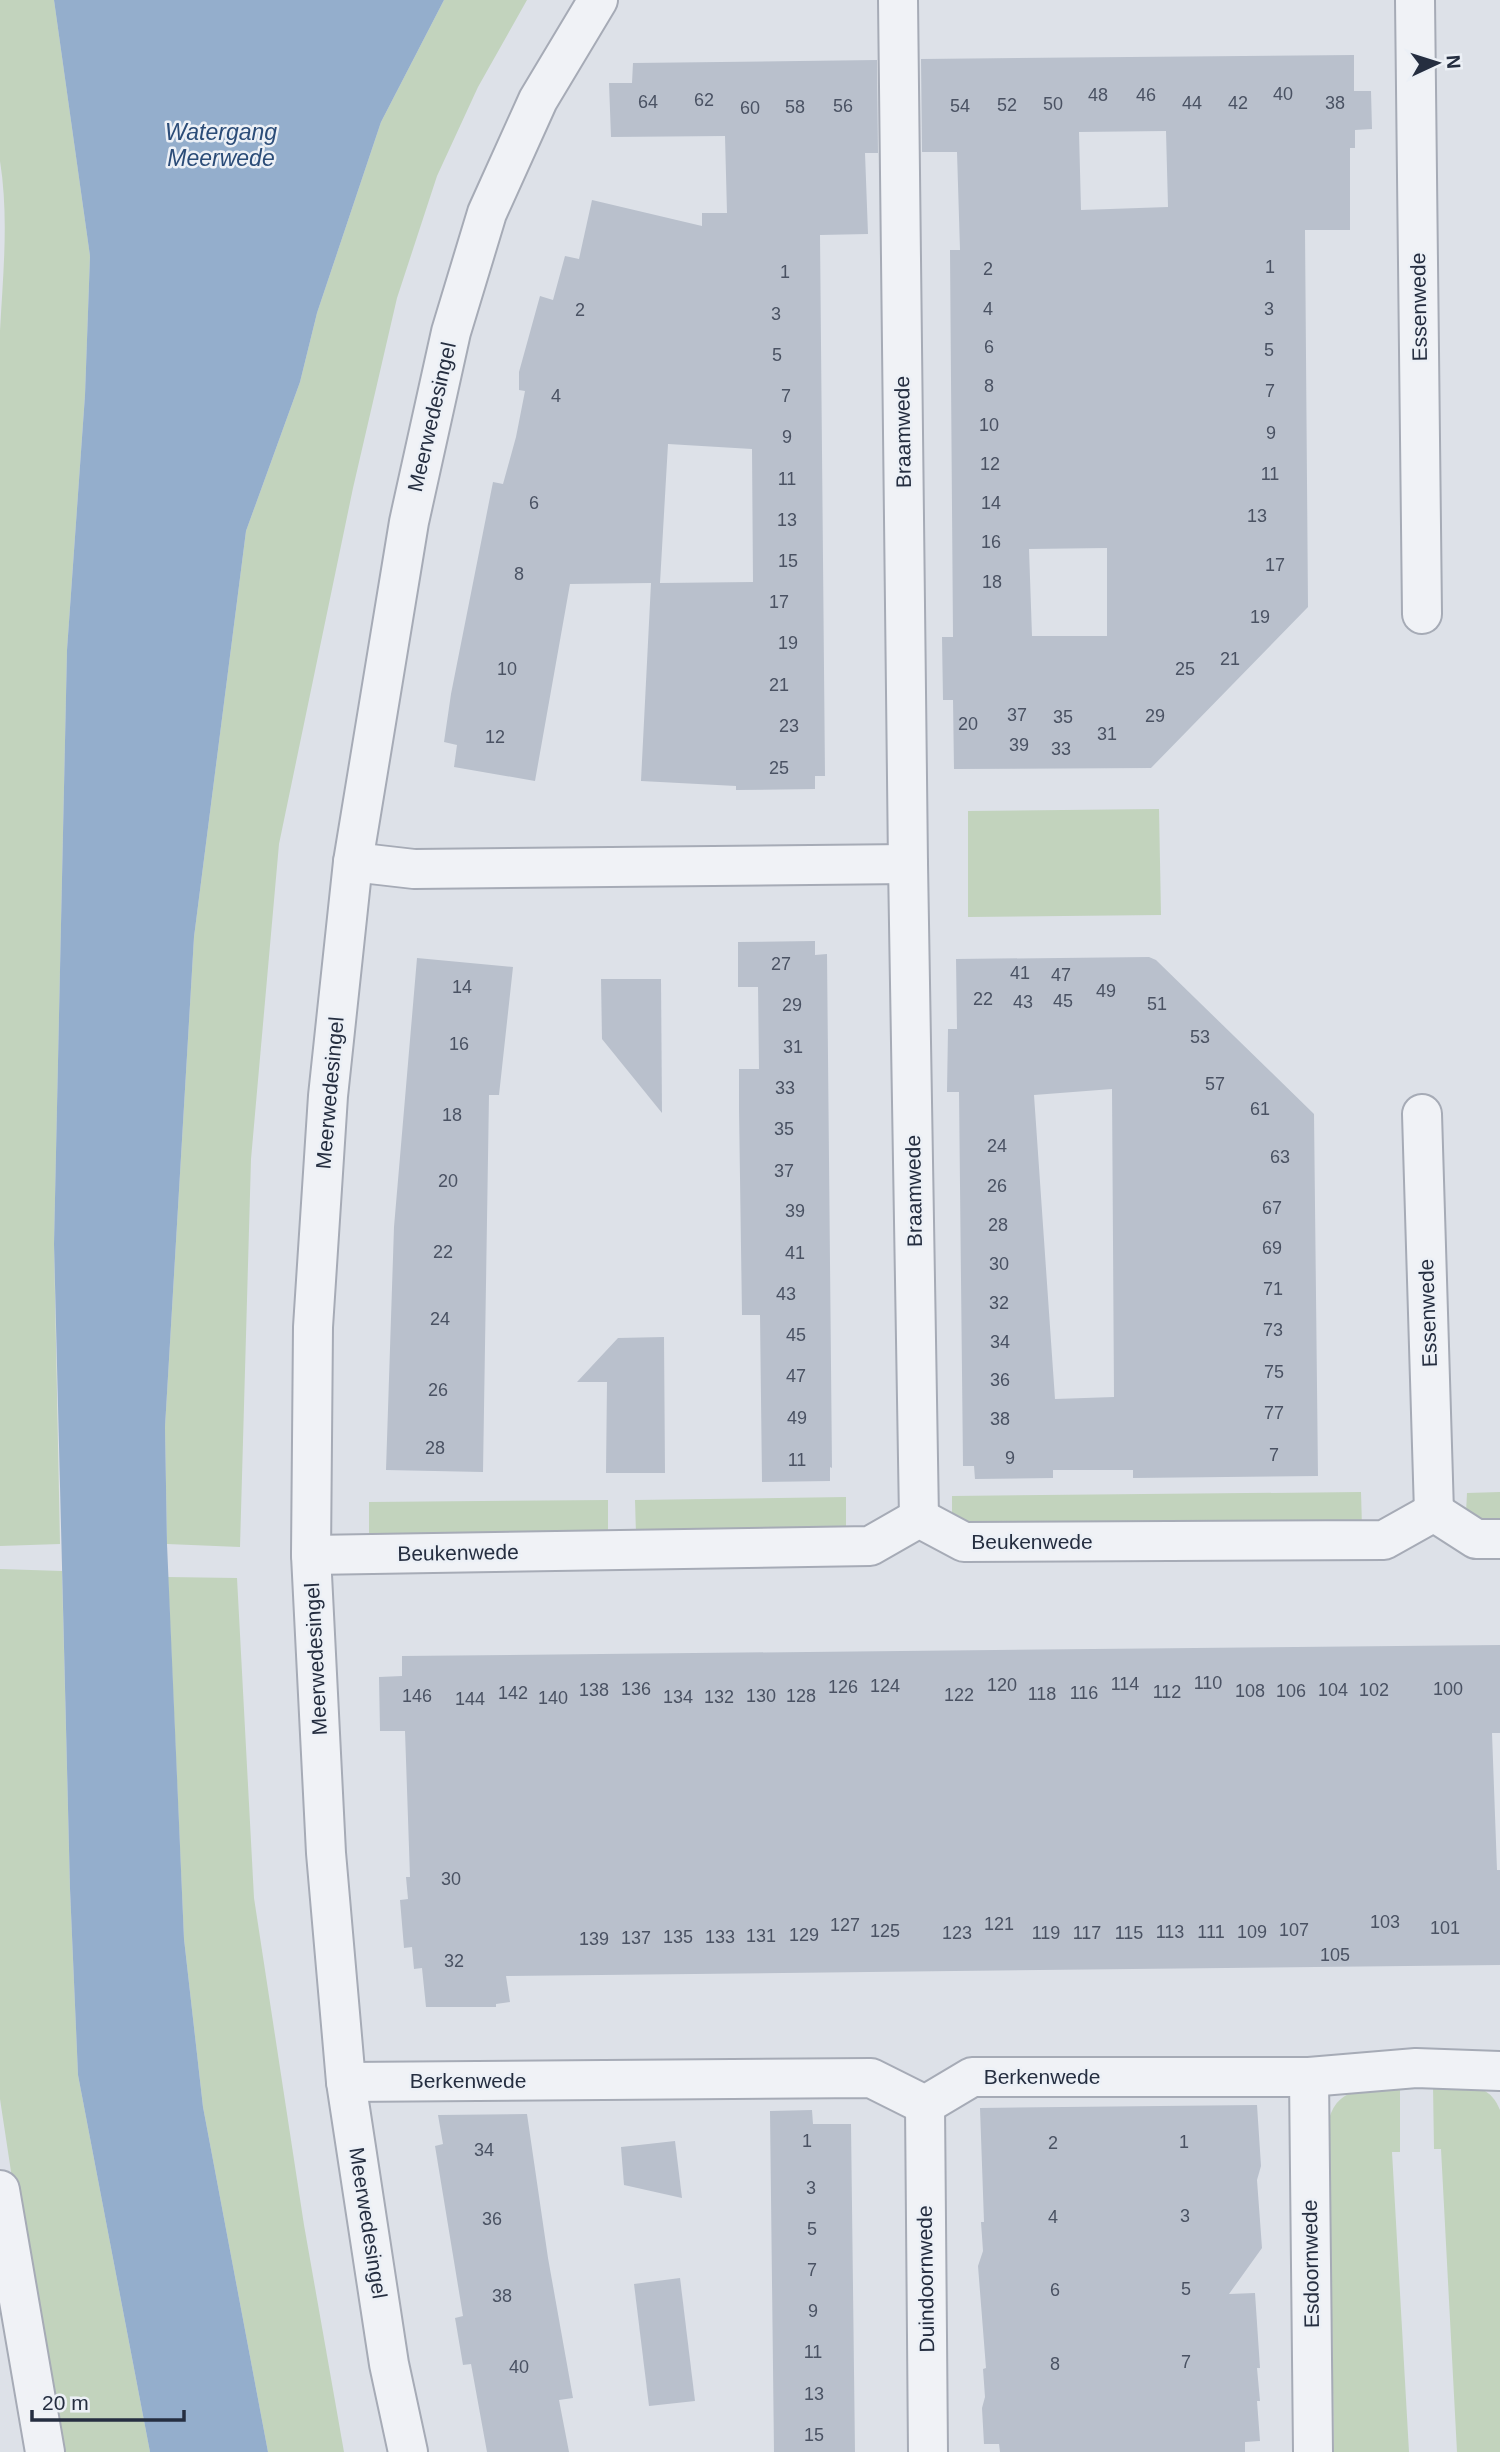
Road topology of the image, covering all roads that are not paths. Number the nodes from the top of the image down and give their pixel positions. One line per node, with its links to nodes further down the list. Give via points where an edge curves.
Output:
1 (597, 0): 5 (street, Meerwedesingel, via 538,100 486,212 452,331 409,522)
2 (898, 0): 6 (street, Braamwede)
3 (1415, 0): 4 (street, Essenwede)
4 (1422, 614)
5 (353, 862): 6 (street, via 414,869); 11 (street, Meerwedesingel, via 328,1096 313,1327)
6 (908, 864): 9 (street, Braamwede)
7 (1422, 1114): 8 (street, Essenwede)
8 (1434, 1512): 9 (street, Beukenwede, via 1384,1541 964,1542); 10 (street, via 1476,1539)
9 (919, 1518): 11 (street, Beukenwede, via 870,1546)
10 (1500, 1539)
11 (310, 1555): 14 (street, Meerwedesingel, via 326,1853)
12 (1500, 2071): 13 (street, Berkenwede, via 1416,2068)
13 (1309, 2077): 15 (street, Berkenwede, via 972,2077); 20 (street, Esdoornwede)
14 (346, 2082): 15 (street, Berkenwede, via 871,2078); 18 (street, Meerwedesingel, via 389,2364)
15 (925, 2105): 19 (street, Duindoornwede)
16 (0, 2190): 17 (street)
17 (45, 2452)
18 (408, 2452)
19 (928, 2452)
20 (1313, 2452)

